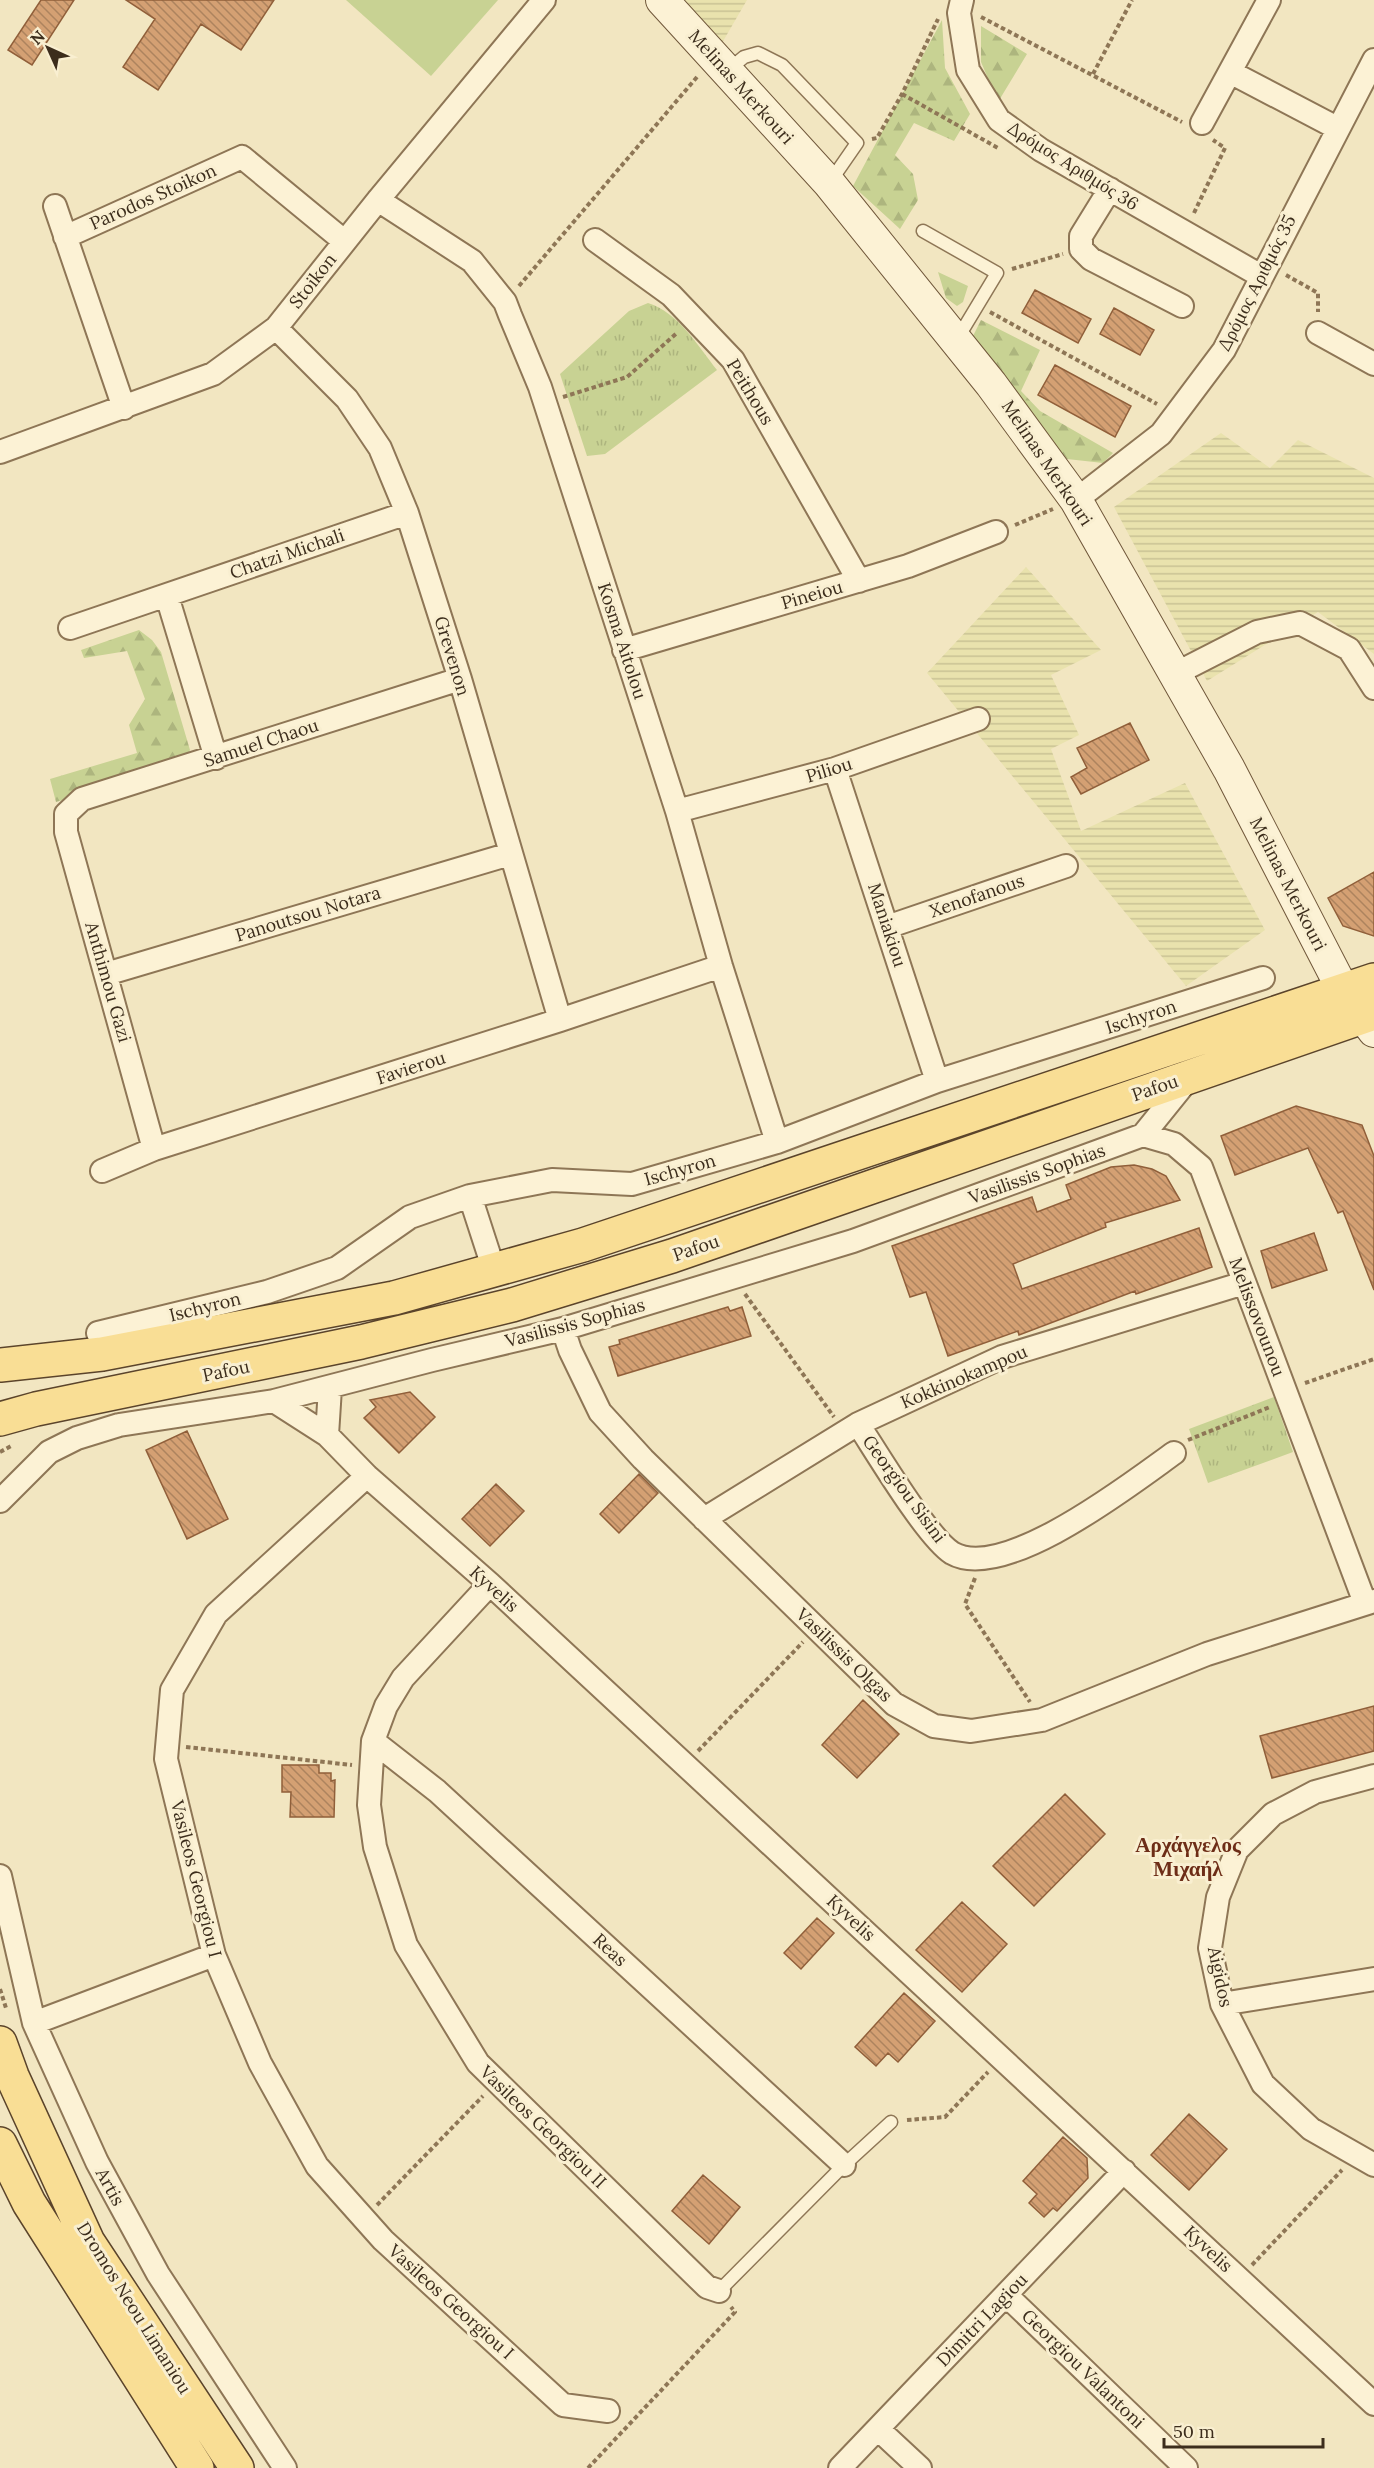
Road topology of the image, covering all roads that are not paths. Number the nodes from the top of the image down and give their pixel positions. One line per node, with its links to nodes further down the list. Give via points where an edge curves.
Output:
1 (544, 0): 12 (street, Stoikon)
2 (662, 0): 6 (main road, Melinas Merkouri)
3 (1269, 0): 7 (street)
4 (961, 7): 11 (street, Δρόμος Αριθμός 36, via 968,70 999,120 1041,150)
5 (1374, 60): 9 (street, Δρόμος Αριθμός 35)
6 (720, 64): 10 (main road, Melinas Merkouri); 10 (lane, via 758,53 782,65 857,143)
7 (1230, 72): 8 (street); 9 (street)
8 (1200, 127)
9 (1337, 128): 18 (street, Δρόμος Αριθμός 35)
10 (829, 183): 22 (main road, Melinas Merkouri)
11 (1110, 189): 18 (street, Δρόμος Αριθμός 36, via 1184,232); 19 (street, via 1081,236 1081,249 1091,259)
12 (378, 200): 17 (street, Stoikon); 32 (street, Kosma Aitolou, via 472,261 505,302 546,402)
13 (55, 206): 15 (street)
14 (923, 231): 22 (lane, via 997,273)
15 (65, 237): 17 (street, Parodos Stoikon, via 242,157); 24 (street)
16 (595, 240): 29 (street, Peithous, via 671,295 733,360)
17 (344, 241): 20 (street, Stoikon)
18 (1264, 270): 26 (street, Δρόμος Αριθμός 35, via 1224,350 1161,434)
19 (1182, 306)
20 (276, 328): 24 (street, Stoikon, via 213,374); 27 (street, Grevenon, via 347,399 380,448)
21 (1318, 333): 23 (street)
22 (956, 342): 26 (main road, Melinas Merkouri)
23 (1374, 364)
24 (124, 408): 25 (street, Stoikon)
25 (0, 452)
26 (1076, 500): 33 (main road, Melinas Merkouri)
27 (407, 513): 30 (street, Chatzi Michali); 34 (street, Grevenon)
28 (996, 532): 29 (street, Pineiou)
29 (859, 582): 32 (street, Pineiou)
30 (167, 596): 31 (street, Chatzi Michali); 37 (street)
31 (70, 628)
32 (624, 650): 39 (street, Kosma Aitolou)
33 (1173, 675): 35 (street, via 1257,632 1300,623 1349,649); 48 (main road, Melinas Merkouri, via 1229,769)
34 (460, 679): 37 (street, Samuel Chaou); 41 (street, Grevenon)
35 (1374, 688)
36 (978, 719): 38 (street, Piliou)
37 (216, 758): 40 (street, Samuel Chaou, via 82,799)
38 (835, 769): 39 (street, Piliou); 43 (street, Maniakiou)
39 (677, 811): 44 (street, Kosma Aitolou)
40 (66, 814): 45 (street, Anthimou Gazi, via 66,832)
41 (510, 854): 45 (street, Panoutsou Notara); 49 (street, Grevenon)
42 (1066, 866): 43 (street, Xenofanous)
43 (887, 927): 52 (street, Maniakiou)
44 (721, 966): 49 (street, Favierou); 54 (street, Kosma Aitolou)
45 (106, 974): 55 (street, Anthimou Gazi)
46 (1263, 978): 52 (street, Ischyron)
47 (1374, 980): 48 (main road, Pafou)
48 (1342, 988): 50 (main road, Melinas Merkouri); 58 (main road, Pafou, via 595,1241)
49 (560, 1020): 55 (street, Favierou)
50 (1371, 1020): 51 (main road, Pafou)
51 (1191, 1076): 53 (street); 63 (main road, Pafou, via 672,1256 513,1305)
52 (937, 1081): 54 (street, Ischyron)
53 (1143, 1135): 59 (street, Melissovounou, via 1174,1144 1201,1167); 60 (street, Vasilissis Sophias, via 853,1241)
54 (777, 1142): 57 (street, Ischyron, via 632,1184 552,1180)
55 (154, 1149): 56 (street, Favierou)
56 (102, 1171)
57 (470, 1196): 58 (street); 61 (street, Ischyron, via 410,1217 337,1268 267,1292)
58 (494, 1270): 62 (main road, Pafou, via 394,1298 102,1354)
59 (1244, 1283): 68 (street, Kokkinokampou, via 1002,1357); 75 (street, Melissovounou)
60 (563, 1329): 64 (street, Vasilissis Sophias); 73 (street, Vasilissis Olgas, via 600,1412)
61 (99, 1333)
62 (0, 1365)
63 (185, 1380): 66 (street); 67 (main road, Pafou)
64 (330, 1388): 65 (street, Vasilissis Sophias); 69 (street)
65 (274, 1401): 66 (street, Vasilissis Sophias); 69 (street, Kyvelis)
66 (224, 1406): 72 (street, Vasilissis Sophias, via 118,1425 77,1438 49,1452)
67 (0, 1419)
68 (851, 1428): 70 (street, Georgiou Sisini, via 935,1538 953,1553 982,1559 1042,1539 1077,1522); 73 (street, Kokkinokampou)
69 (327, 1435): 71 (street, Kyvelis)
70 (1174, 1453)
71 (367, 1476): 74 (street, Kyvelis); 79 (street, Vasileos Georgiou I, via 216,1614 172,1690 166,1760)
72 (4, 1496)
73 (704, 1519): 75 (street, Vasilissis Olgas, via 894,1704 934,1726 971,1731 1042,1720 1207,1654)
74 (490, 1584): 76 (street, Vasileos Georgiou II, via 403,1678 386,1706); 88 (street, Kyvelis)
75 (1370, 1602)
76 (373, 1741): 87 (street, Reas, via 437,1791); 89 (street, Vasileos Georgiou II, via 369,1805 375,1847 406,1945 478,2063 707,2287)
77 (1374, 1776): 81 (street, Aigidos, via 1315,1792 1274,1814 1237,1850 1218,1897 1210,1948)
78 (0, 1876): 82 (street, Artis)
79 (214, 1955): 82 (street); 92 (street, Vasileos Georgiou I, via 260,2063 317,2166 383,2240 563,2404)
80 (1374, 1979): 81 (street)
81 (1222, 2004): 86 (street, Aigidos, via 1263,2084 1311,2129)
82 (34, 2023): 96 (street, Artis, via 97,2162 158,2274)
83 (0, 2043): 95 (main road, Dromos Neou Limaniou, via 88,2242)
84 (891, 2122): 87 (lane)
85 (0, 2144): 94 (main road, Dromos Neou Limaniou, via 29,2203)
86 (1365, 2160)
87 (844, 2165): 89 (lane)
88 (1124, 2171): 90 (street, Dimitri Lagiou); 91 (street, Kyvelis)
89 (719, 2291)
90 (1006, 2295): 93 (street, Dimitri Lagiou); 99 (street, Georgiou Valantoni)
91 (1374, 2404)
92 (608, 2411)
93 (878, 2429): 97 (street, Dimitri Lagiou); 98 (street)
94 (197, 2468)
95 (237, 2468)
96 (285, 2468)
97 (840, 2468)
98 (920, 2468)
99 (1186, 2468)

